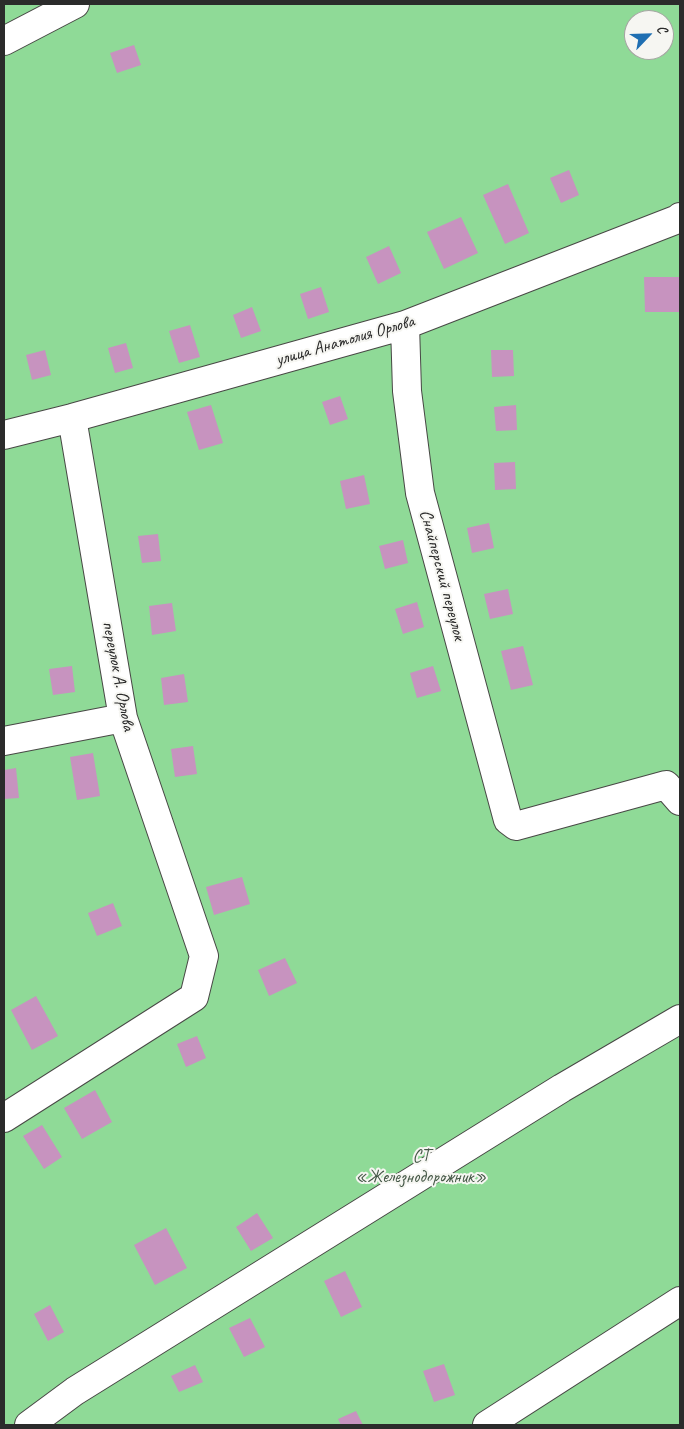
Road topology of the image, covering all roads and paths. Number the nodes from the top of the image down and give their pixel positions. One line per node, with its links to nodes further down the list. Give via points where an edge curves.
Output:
1 (75, 4): 2 (street)
2 (4, 41)
3 (679, 218): 4 (street, улица Анатолия Орлова)
4 (405, 325): 5 (street, улица Анатолия Орлова); 9 (street, Снайперский переулок, via 407,391 420,493 508,820 516,826 666,785)
5 (72, 418): 6 (street, улица Анатолия Орлова); 7 (street, переулок А. Орлова)
6 (4, 435)
7 (123, 718): 8 (street); 11 (street, переулок А. Орлова, via 204,956 194,997)
8 (4, 741)
9 (680, 801)
10 (680, 1019): 13 (street, via 553,1093 75,1391)
11 (4, 1118)
12 (680, 1301): 14 (street)
13 (29, 1425)
14 (487, 1425)

